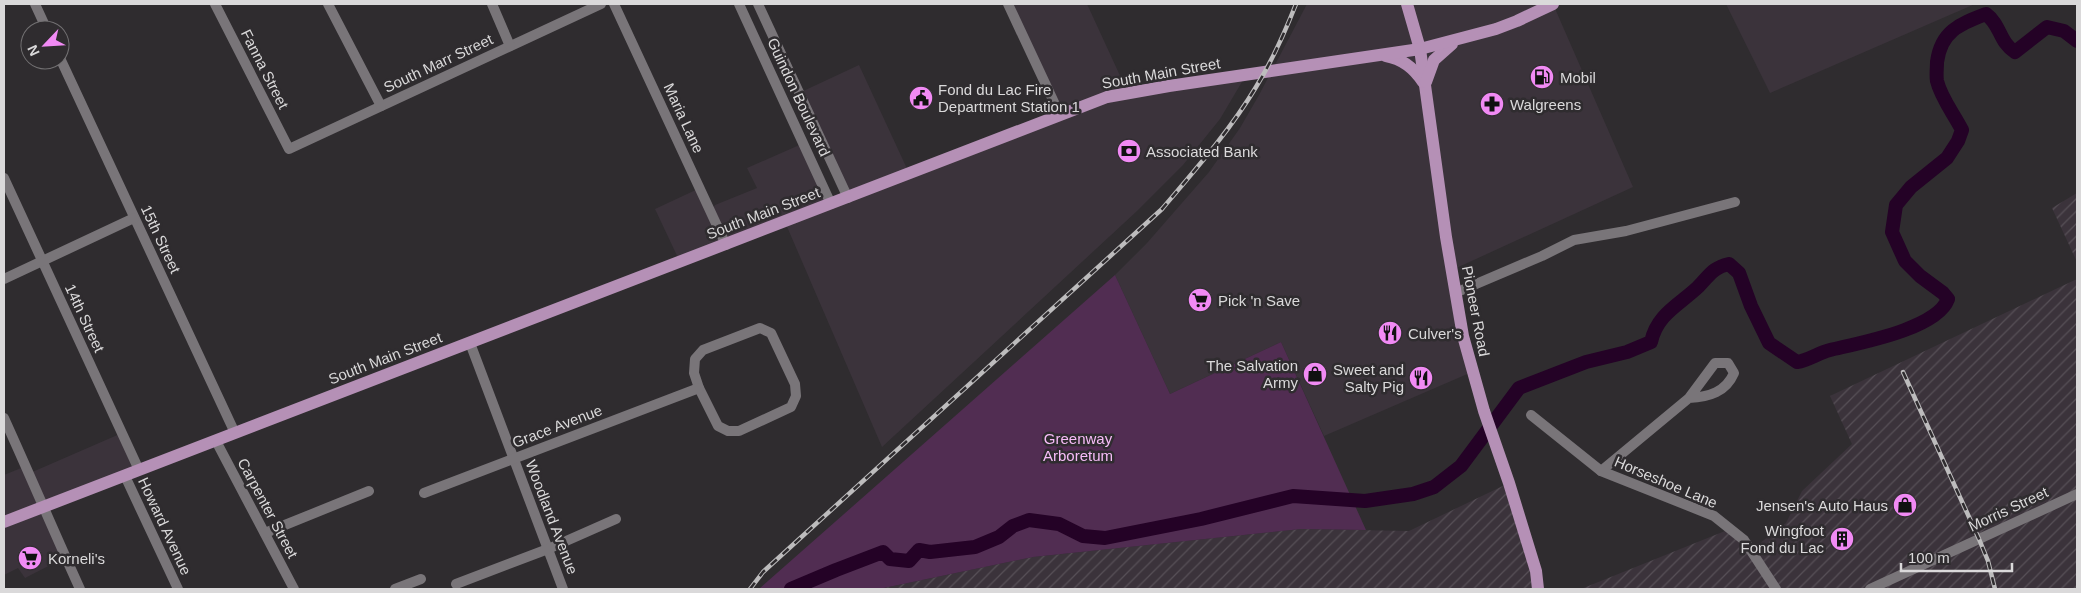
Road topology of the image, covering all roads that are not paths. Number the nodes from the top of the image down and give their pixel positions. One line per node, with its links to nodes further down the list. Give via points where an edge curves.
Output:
1 (35, 4): 12 (street)
2 (215, 4): 21 (street, Fanna Street)
3 (328, 4): 19 (street)
4 (492, 4): 14 (street)
5 (600, 4): 14 (street, South Marr Street)
6 (614, 4): 27 (street, Maria Lane)
7 (739, 4): 25 (street, Guindon Boulevard)
8 (758, 4): 23 (street, Guindon Boulevard)
9 (1008, 4): 20 (street)
10 (1407, 4): 15 (main road, Pioneer Road)
11 (1553, 4): 13 (main road, South Main Street, via 1517,21)
12 (42, 20)
13 (1456, 40): 15 (main road, South Main Street); 18 (main road, via 1434,60)
14 (510, 46): 19 (street, South Marr Street)
15 (1420, 49): 16 (main road, South Main Street); 18 (main road, Pioneer Road)
16 (1381, 55): 18 (main road, via 1403,61); 20 (main road, South Main Street, via 1138,91 1107,97)
17 (66, 70): 26 (street, 15th Street)
18 (1425, 84): 30 (main road, Pioneer Road)
19 (381, 106): 21 (street, South Marr Street)
20 (1060, 115): 23 (main road, South Main Street)
21 (289, 148)
22 (4, 178): 28 (street, 14th Street)
23 (848, 198): 25 (main road, South Main Street)
24 (1735, 202): 30 (street, via 1626,231 1577,239)
25 (831, 204): 27 (main road, South Main Street)
26 (134, 218): 28 (street); 36 (street, 15th Street)
27 (726, 245): 31 (main road, South Main Street)
28 (43, 262): 29 (street); 39 (street, 14th Street)
29 (4, 279)
30 (1455, 293): 50 (main road, Pioneer Road, via 1464,341 1484,411)
31 (470, 343): 36 (main road, South Main Street); 38 (street, Woodland Avenue)
32 (700, 388): 32 (street, via 718,426 728,431 739,431 791,407 796,396 795,384 772,333 760,328 704,350 695,359 694,373); 38 (street, Grace Avenue)
33 (1689, 398): 40 (street)
34 (1531, 415): 40 (street, Horseshoe Lane)
35 (4, 418): 45 (street)
36 (235, 433): 37 (main road, South Main Street)
37 (216, 441): 39 (main road, South Main Street); 48 (street, Carpenter Street)
38 (514, 459): 43 (street, Grace Avenue); 49 (street, Woodland Avenue)
39 (139, 470): 41 (main road, South Main Street)
40 (1601, 471): 60 (street, Horseshoe Lane, via 1714,516 1744,540)
41 (125, 476): 45 (main road, South Main Street); 54 (street, Howard Avenue)
42 (369, 491): 48 (street)
43 (424, 493)
44 (2077, 494): 61 (street, Morris Street)
45 (45, 507): 47 (main road, South Main Street); 53 (street)
46 (616, 519): 49 (street)
47 (4, 522)
48 (265, 533): 55 (street, Carpenter Street)
49 (548, 549): 52 (street); 57 (street, Woodland Avenue)
50 (1536, 571): 58 (main road, Pioneer Road); 59 (main road, Pioneer Road)
51 (420, 579): 56 (street)
52 (456, 584)
53 (80, 589)
54 (178, 589)
55 (294, 589)
56 (394, 589)
57 (563, 589)
58 (1538, 589)
59 (1545, 589)
60 (1776, 589)
61 (1870, 589)

